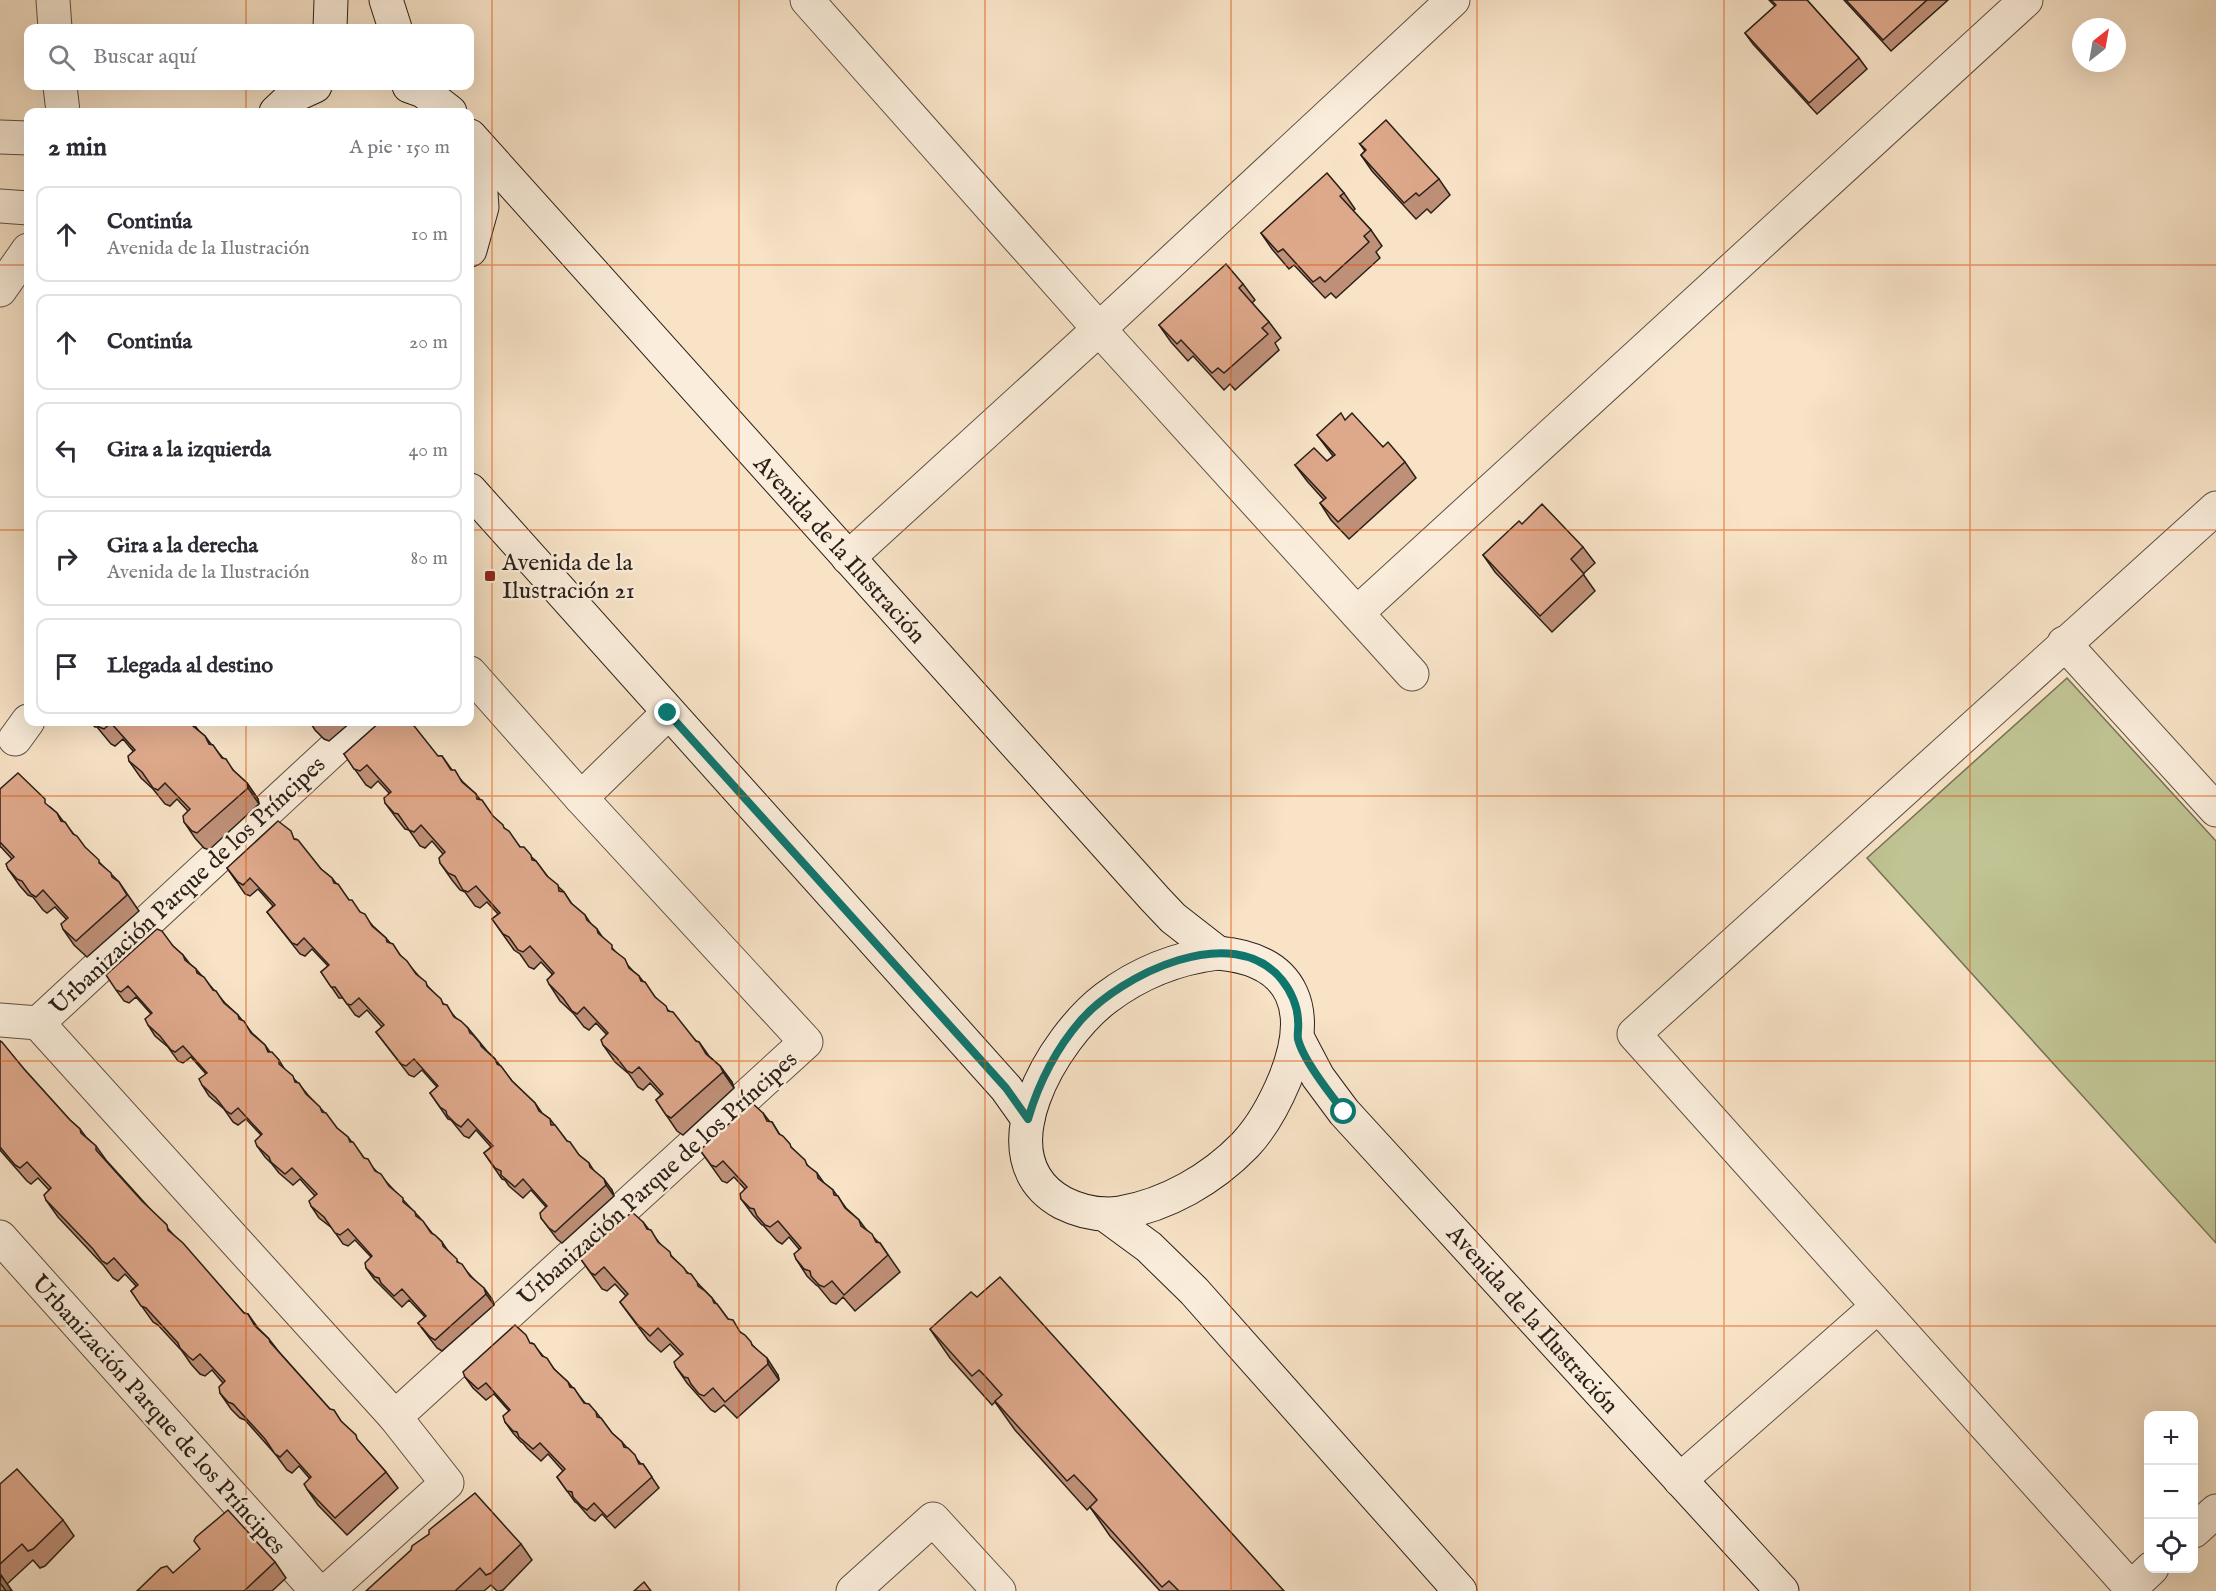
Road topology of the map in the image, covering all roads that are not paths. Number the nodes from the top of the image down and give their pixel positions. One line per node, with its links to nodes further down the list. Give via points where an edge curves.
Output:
1 (53, 0): 7 (street)
2 (331, 0): 8 (street)
3 (386, 0): 9 (street)
4 (807, 0): 25 (street)
5 (1453, 0): 25 (street)
6 (2026, 0): 29 (street)
7 (56, 24)
8 (330, 24)
9 (394, 24)
10 (60, 90): 13 (street)
11 (420, 90): 14 (street)
12 (431, 90): 15 (street)
13 (63, 108)
14 (445, 108)
15 (447, 108)
16 (0, 137): 17 (street)
17 (24, 138)
18 (474, 140): 28 (street, Avenida de la Ilustración)
19 (474, 154): 22 (street, via 479,166 482,207)
20 (0, 206): 21 (street)
21 (24, 208)
22 (474, 236)
23 (24, 256): 24 (street)
24 (0, 290)
25 (1099, 329): 28 (street); 29 (street)
26 (474, 495): 33 (street)
27 (2216, 508): 30 (street)
28 (848, 558): 37 (street, Avenida de la Ilustración, via 1155,899)
29 (1357, 613): 31 (street)
30 (2064, 644): 36 (street); 44 (street, via 1634,1034)
31 (1412, 674)
32 (474, 678): 35 (street, Urbanización Parque de los Príncipes)
33 (668, 713): 35 (street); 41 (street, via 1006,1088)
34 (359, 726): 39 (street, Urbanización Parque de los Príncipes)
35 (581, 798): 45 (street, Urbanización Parque de los Príncipes, via 806,1042)
36 (2216, 810)
37 (1218, 953): 40 (street, via 1251,958 1282,980 1297,1011); 41 (street, via 1164,965 1131,981 1094,1008 1051,1061)
38 (0, 1020): 39 (street, Urbanización Parque de los Príncipes)
39 (38, 1023): 45 (street, Urbanización Parque de los Príncipes)
40 (1298, 1039): 42 (street, via 1268,1114 1230,1159 1171,1197 1132,1210); 46 (street, Avenida de la Ilustración, via 1318,1077 1344,1112)
41 (1028, 1119): 42 (street, via 1025,1134 1030,1167 1046,1192 1071,1207)
42 (1104, 1214): 54 (street, via 1149,1247 1194,1291)
43 (0, 1237): 50 (street, Urbanización Parque de los Príncipes)
44 (1877, 1307): 46 (street); 49 (street)
45 (395, 1417): 51 (street, Urbanización Parque de los Príncipes, via 447,1483)
46 (1680, 1480): 55 (street, Avenida de la Ilustración)
47 (2216, 1511): 48 (street)
48 (2198, 1527)
49 (2139, 1582)
50 (317, 1591)
51 (327, 1591)
52 (853, 1591): 53 (street, via 933,1519)
53 (999, 1591)
54 (1460, 1591)
55 (1782, 1591)

